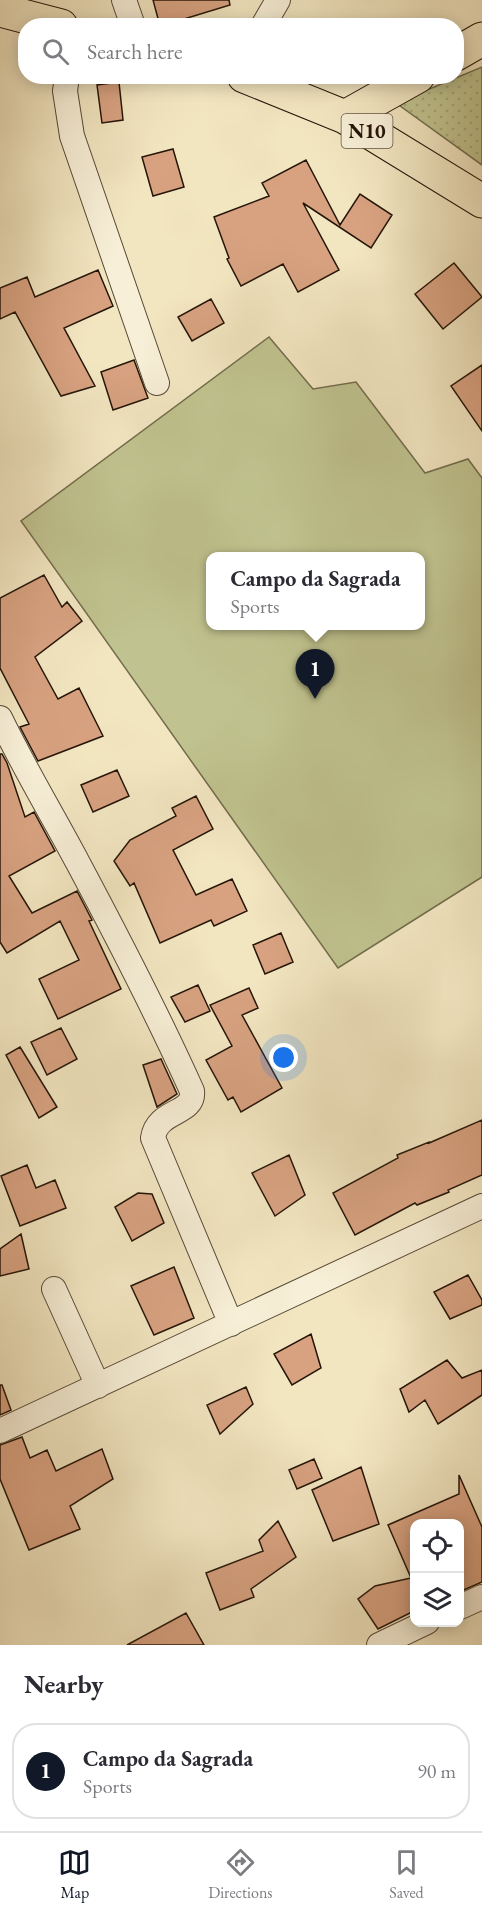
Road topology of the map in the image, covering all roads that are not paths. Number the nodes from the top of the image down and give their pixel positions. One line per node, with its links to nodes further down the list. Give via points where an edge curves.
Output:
1 (124, 0): 5 (street)
2 (278, 0): 6 (street)
3 (0, 10): 4 (main road)
4 (30, 18)
5 (130, 18)
6 (268, 18)
7 (482, 39): 8 (main road)
8 (464, 49)
9 (66, 84): 14 (street, via 72,136)
10 (264, 84): 12 (main road, N10)
11 (404, 84): 12 (main road)
12 (345, 117): 13 (main road, N10)
13 (482, 201)
14 (157, 383)
15 (0, 718): 18 (street, via 140,980 192,1091 189,1104 157,1125 153,1138)
16 (482, 1206): 18 (street)
17 (54, 1290): 19 (street)
18 (231, 1324): 19 (street)
19 (98, 1386): 20 (street)
20 (0, 1431)
21 (482, 1597): 22 (street)
22 (464, 1605)
23 (418, 1627): 24 (street)
24 (379, 1645)

